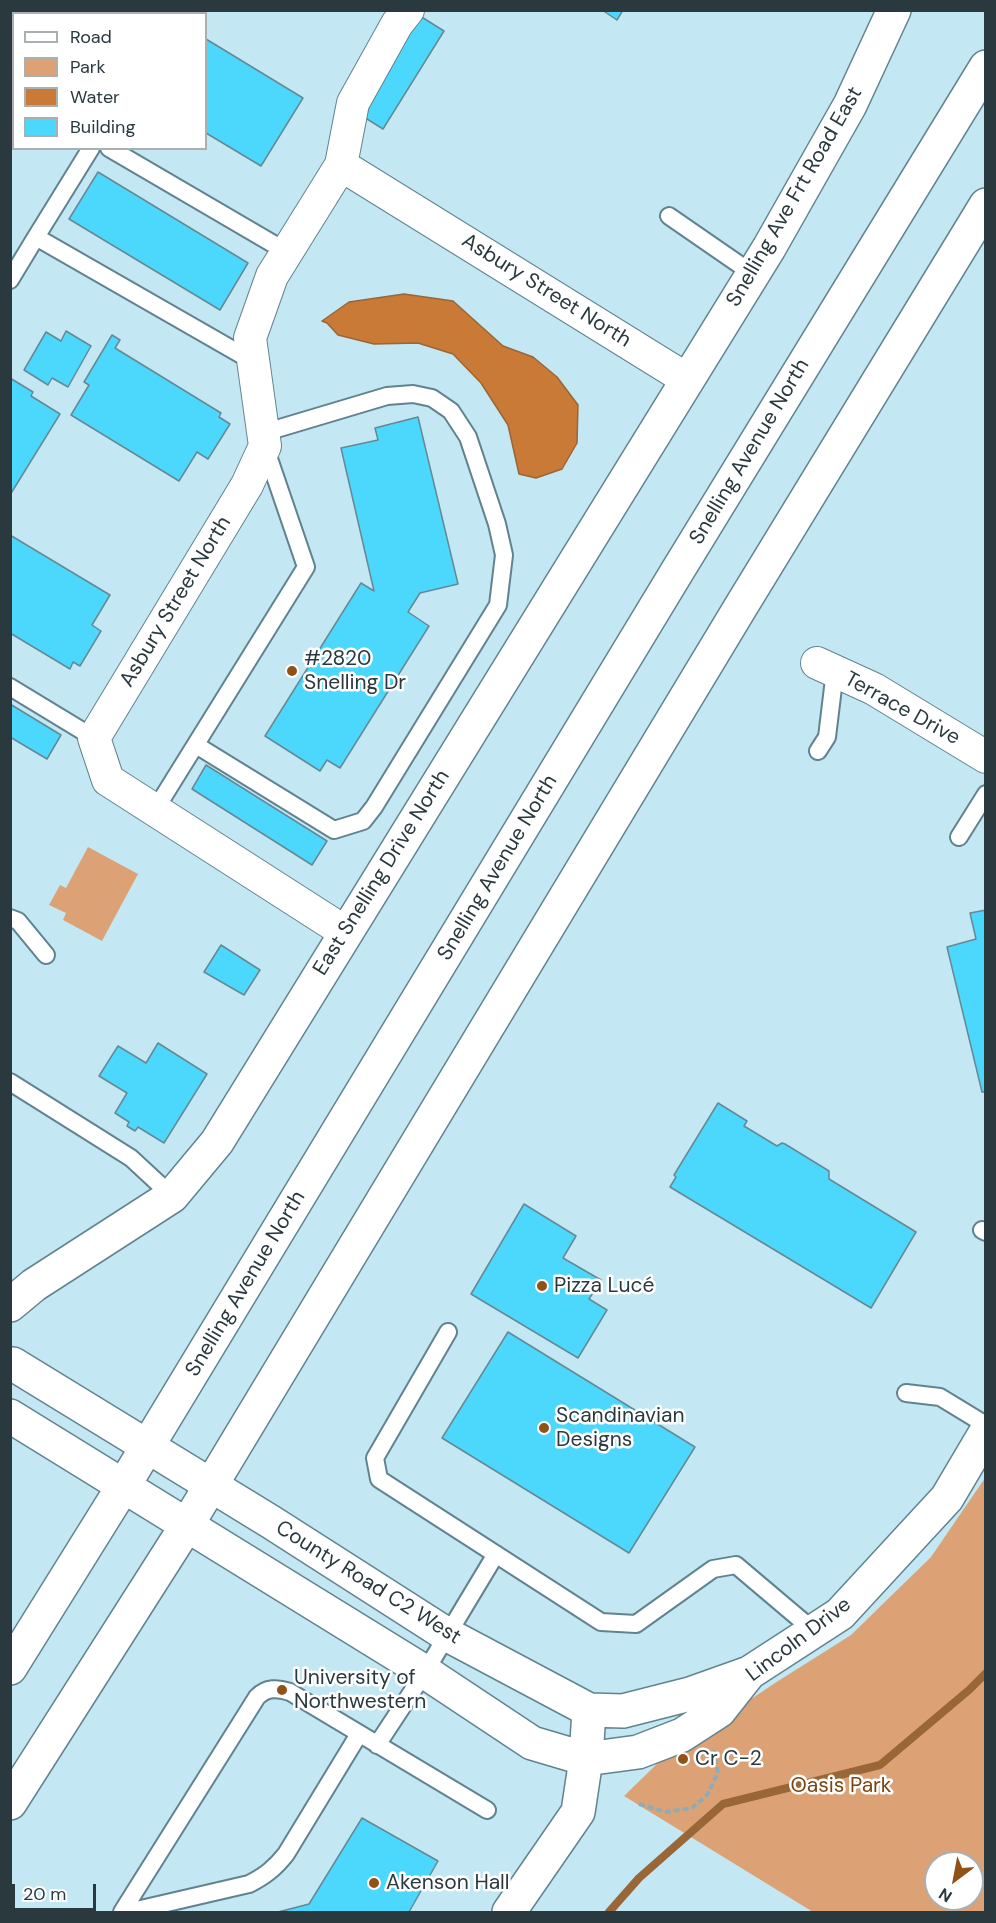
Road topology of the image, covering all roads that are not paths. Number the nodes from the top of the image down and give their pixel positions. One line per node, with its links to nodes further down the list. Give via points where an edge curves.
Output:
1 (408, 10): 6 (street, via 353,103)
2 (892, 11): 11 (main road, Snelling Ave Frt Road East, via 850,105)
3 (986, 68): 37 (main road, Snelling Avenue North)
4 (90, 150): 9 (lane)
5 (111, 150): 10 (lane)
6 (341, 165): 10 (street); 14 (street, Asbury Street North)
7 (986, 205): 39 (main road)
8 (669, 216): 11 (lane)
9 (36, 237): 12 (lane); 13 (lane)
10 (287, 252): 13 (street, via 272,276 250,338)
11 (753, 274): 14 (main road, Snelling Ave Frt Road East)
12 (10, 280)
13 (254, 362): 15 (street)
14 (688, 380): 26 (main road, East Snelling Drive North)
15 (264, 440): 18 (street, Asbury Street North, via 247,485); 19 (lane, via 306,567); 19 (lane, via 387,396 413,394 432,398 451,411 468,437 497,524 504,555 498,605 363,821 334,830)
16 (826, 667): 20 (lane, via 827,737); 21 (street, Terrace Drive, via 874,689)
17 (10, 687): 18 (lane)
18 (94, 738): 23 (street, via 108,780)
19 (195, 745): 23 (lane)
20 (818, 751)
21 (986, 757)
22 (986, 794): 24 (lane)
23 (155, 810): 26 (street)
24 (959, 837)
25 (10, 918): 27 (lane, via 18,921)
26 (345, 932): 29 (main road, East Snelling Drive North, via 217,1142)
27 (46, 956)
28 (10, 1082): 29 (lane, via 130,1158)
29 (172, 1196): 30 (main road, East Snelling Drive North, via 34,1285)
30 (10, 1305)
31 (448, 1332): 41 (lane, via 375,1458 379,1479)
32 (10, 1364): 37 (main road, County Road C2 West)
33 (906, 1393): 35 (lane, via 940,1396)
34 (10, 1416): 38 (main road)
35 (986, 1425)
36 (986, 1432): 42 (main road, Lincoln Drive, via 947,1498 840,1614)
37 (148, 1446): 38 (main road, Snelling Avenue North); 39 (main road, County Road C2 West)
38 (124, 1485): 40 (main road); 44 (main road, Snelling Avenue North)
39 (210, 1485): 40 (main road); 43 (main road, County Road C2 West)
40 (186, 1525): 45 (main road); 51 (main road)
41 (496, 1554): 42 (lane, via 601,1622 636,1624 713,1569 736,1564); 43 (lane)
42 (814, 1631): 46 (main road, Lincoln Drive)
43 (446, 1634): 45 (lane); 47 (main road, County Road C2 West)
44 (10, 1668)
45 (425, 1672): 49 (lane); 50 (main road, via 532,1743)
46 (748, 1673): 47 (main road, County Road C2 West, via 690,1694 623,1711); 50 (main road, Lincoln Drive, via 719,1711 682,1735 638,1752)
47 (589, 1710): 50 (main road)
48 (359, 1734): 49 (lane); 53 (lane, via 290,1692 262,1692); 54 (lane, via 286,1854 271,1871 249,1884)
49 (377, 1745): 52 (lane)
50 (586, 1760): 55 (main road, via 578,1812)
51 (10, 1803)
52 (487, 1810)
53 (122, 1912)
54 (128, 1912)
55 (509, 1912)

